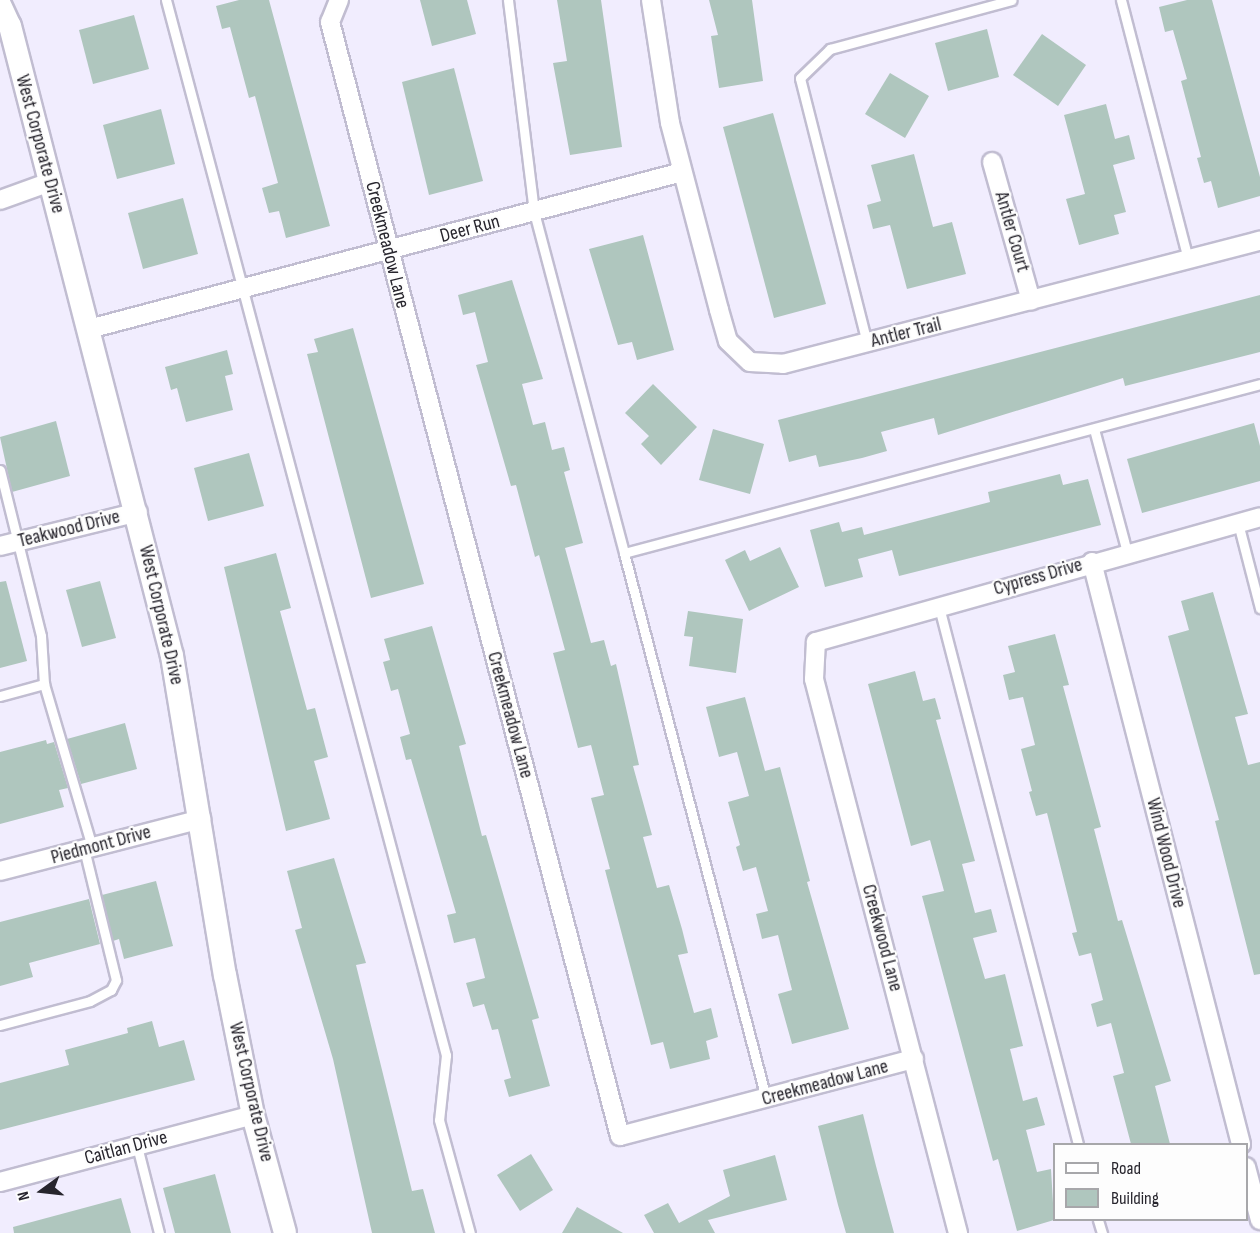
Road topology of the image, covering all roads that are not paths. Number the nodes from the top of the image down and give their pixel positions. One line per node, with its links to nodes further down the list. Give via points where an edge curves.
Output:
1 (166, 0): 16 (lane)
2 (339, 0): 14 (street, Creekmeadow Lane, via 330,22)
3 (508, 0): 12 (lane)
4 (651, 0): 9 (street)
5 (1012, 0): 19 (lane, via 830,49 800,78)
6 (1120, 0): 15 (lane)
7 (0, 5): 10 (street, West Corporate Drive, via 10,26)
8 (992, 162): 17 (street, Antler Court)
9 (682, 172): 12 (street, Deer Run); 19 (street, Antler Trail, via 728,341 739,354 767,366)
10 (50, 182): 11 (street); 18 (street, West Corporate Drive)
11 (0, 200)
12 (534, 212): 14 (street, Deer Run); 29 (lane)
13 (1260, 241): 15 (street, Antler Trail)
14 (388, 251): 16 (street, Deer Run); 41 (street, Creekmeadow Lane, via 620,1136)
15 (1188, 260): 17 (street, Antler Trail)
16 (244, 289): 18 (street, Deer Run); 51 (lane, via 446,1055 439,1120)
17 (1031, 301): 19 (street, Antler Trail)
18 (89, 329): 23 (street, West Corporate Drive)
19 (867, 343)
20 (1260, 384): 21 (lane)
21 (1094, 429): 28 (lane); 29 (lane)
22 (0, 470): 26 (lane)
23 (138, 512): 26 (street, Teakwood Drive); 36 (street, West Corporate Drive, via 172,656)
24 (1260, 516): 25 (street, Cypress Drive)
25 (1238, 522): 28 (street, Cypress Drive); 32 (lane)
26 (20, 541): 27 (street, Teakwood Drive); 34 (lane, via 41,636)
27 (0, 546)
28 (1127, 552): 30 (street, Cypress Drive)
29 (624, 553): 41 (lane)
30 (1092, 561): 31 (street, Cypress Drive); 44 (street, Wind Wood Drive)
31 (939, 606): 33 (street, Cypress Drive); 43 (lane)
32 (1260, 608)
33 (816, 642): 40 (street, Creekwood Lane, via 814,680)
34 (44, 684): 35 (lane); 37 (lane)
35 (0, 696)
36 (201, 819): 37 (street, Piedmont Drive); 42 (street, West Corporate Drive)
37 (88, 848): 38 (street, Piedmont Drive); 39 (lane, via 116,980 111,990 90,1001)
38 (0, 871)
39 (0, 1026)
40 (914, 1059): 41 (street, Creekmeadow Lane); 52 (street, Creekwood Lane)
41 (766, 1098)
42 (253, 1115): 45 (street, Caitlan Drive); 50 (street, West Corporate Drive)
43 (1078, 1143)
44 (1241, 1143)
45 (137, 1146): 47 (street, Caitlan Drive); 49 (lane)
46 (1248, 1175): 48 (street)
47 (0, 1182)
48 (1260, 1220)
49 (159, 1233)
50 (285, 1233)
51 (471, 1233)
52 (958, 1233)

